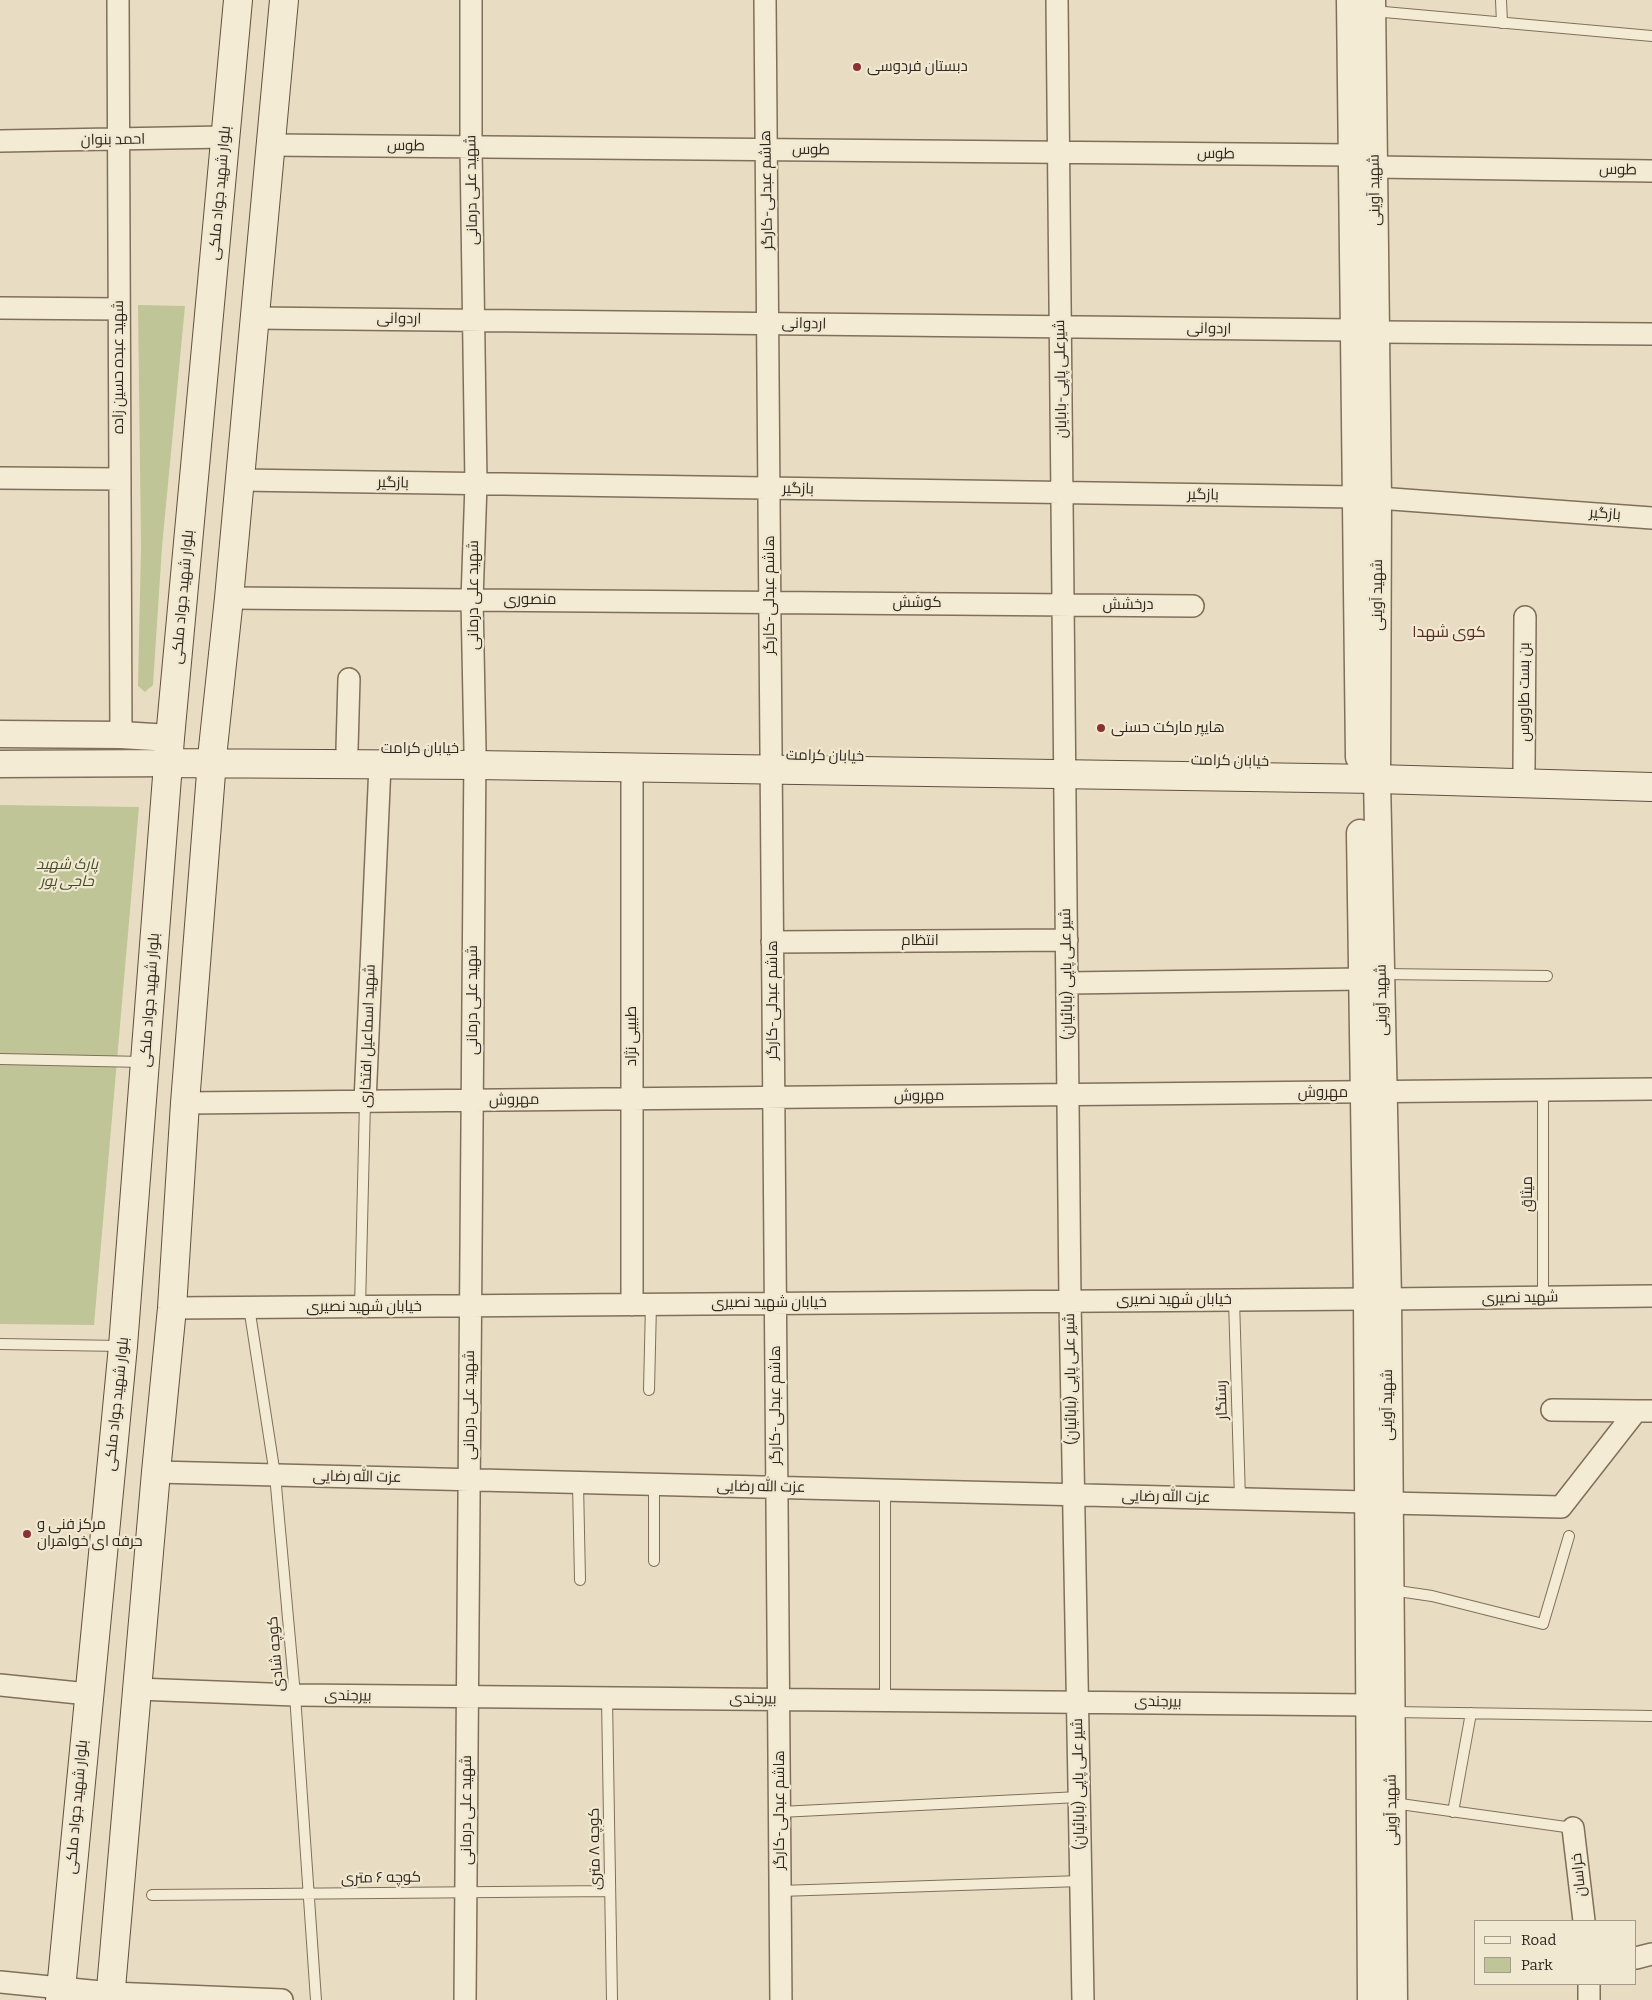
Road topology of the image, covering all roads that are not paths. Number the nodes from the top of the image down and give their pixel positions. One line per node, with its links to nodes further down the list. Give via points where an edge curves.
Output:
1 (118, 0): 12 (street, شهید عبده حسین زاده)
2 (238, 0): 11 (main road, بلوار شهید جواد ملکی)
3 (284, 0): 14 (main road)
4 (471, 0): 15 (street, شهید علی درمانی)
5 (765, 0): 16 (street, هاشم عبدلی-کارگر)
6 (1057, 0): 17 (street, شیرعلی پاپی-بابایان)
7 (1502, 0): 9 (lane)
8 (1364, 4): 9 (lane); 18 (street, شهید آوینی); 19 (street, شهید آوینی)
9 (1502, 23): 10 (lane)
10 (1652, 36)
11 (225, 137): 12 (street, احمد بنوان); 47 (main road, بلوار شهید جواد ملکی)
12 (119, 140): 13 (street, احمد بنوان); 22 (street, شهید عبده حسین زاده)
13 (0, 141)
14 (270, 145): 15 (street, طوس); 23 (main road)
15 (471, 147): 16 (street, طوس); 24 (street, شهید علی درمانی)
16 (766, 150): 17 (street, طوس); 25 (street, هاشم عبدلی-کارگر)
17 (1059, 152): 18 (street, طوس); 26 (street, شیرعلی پاپی-بابایان)
18 (1351, 156): 27 (street, شهید آوینی)
19 (1375, 167): 20 (street, طوس); 27 (street, شهید آوینی)
20 (1652, 171)
21 (0, 308): 22 (street)
22 (119, 309): 30 (street, شهید عبده حسین زاده)
23 (255, 318): 24 (street, اردوانی); 31 (main road)
24 (474, 320): 25 (street, اردوانی); 32 (street, شهید علی درمانی)
25 (768, 324): 26 (street, اردوانی); 33 (street, هاشم عبدلی-کارگر)
26 (1061, 327): 27 (street, اردوانی); 34 (street, شیرعلی پاپی-بابایان)
27 (1365, 331): 28 (street, اردوانی); 35 (street, شهید آوینی)
28 (1652, 334)
29 (0, 478): 30 (street)
30 (120, 479): 45 (street, شهید عبده حسین زاده)
31 (240, 480): 32 (street, بازگیر); 37 (main road)
32 (476, 484): 33 (street, بازگیر); 38 (street, شهید علی درمانی)
33 (769, 488): 34 (street, بازگیر); 39 (street, هاشم عبدلی-کارگر)
34 (1062, 492): 35 (street, بازگیر); 40 (street, شیرعلی پاپی-بابایان)
35 (1367, 498): 36 (street, بازگیر); 56 (street, شهید آوینی)
36 (1652, 518)
37 (229, 598): 38 (street, منصوری); 48 (main road)
38 (472, 600): 39 (street, منصوری); 49 (street, شهید علی درمانی)
39 (770, 602): 40 (street, کوشش); 50 (street, هاشم عبدلی-کارگر)
40 (1063, 604): 41 (street, درخشش); 53 (street, شیرعلی پاپی-بابایان)
41 (1193, 606)
42 (1525, 617): 55 (street, بن بست طاووس)
43 (349, 679): 46 (street)
44 (0, 734): 45 (street, خیابان کرامت)
45 (121, 734): 47 (street, خیابان کرامت)
46 (347, 749): 48 (main road, خیابان کرامت); 49 (main road, خیابان کرامت)
47 (170, 750): 48 (main road, خیابان کرامت); 51 (street, خیابان کرامت); 65 (main road, بلوار شهید جواد ملکی)
48 (213, 756): 52 (main road, خیابان کرامت); 74 (main road)
49 (475, 757): 50 (main road, خیابان کرامت); 52 (main road, خیابان کرامت); 54 (main road, خیابان کرامت); 72 (street, شهید علی درمانی)
50 (771, 763): 53 (main road, خیابان کرامت); 54 (main road, خیابان کرامت); 60 (street, هاشم عبدلی-کارگر)
51 (0, 764)
52 (380, 765): 73 (street, شهید اسماعیل افتخاری)
53 (1065, 766): 56 (main road, خیابان کرامت); 59 (street, شیر علی پاپی (بابائیان))
54 (632, 768): 71 (street, طبیبی نژاد)
55 (1524, 768): 56 (main road, خیابان کرامت); 57 (main road, خیابان کرامت)
56 (1368, 771): 58 (main road, خیابان کرامت); 61 (street, شهید آوینی)
57 (1652, 772)
58 (1652, 787)
59 (1066, 940): 60 (street, انتظام); 63 (street, شیر علی پاپی (بابائیان))
60 (772, 942): 70 (street, هاشم عبدلی-کارگر)
61 (1371, 976): 62 (lane); 63 (street); 68 (street, شهید آوینی)
62 (1547, 976)
63 (1067, 983): 69 (street, شیر علی پاپی (بابائیان))
64 (0, 1059): 65 (lane)
65 (145, 1062): 87 (main road, بلوار شهید جواد ملکی)
66 (1652, 1089): 67 (street, مهروش)
67 (1543, 1090): 68 (street, مهروش); 76 (lane, میثاق)
68 (1373, 1092): 69 (street, مهروش); 77 (street, شهید آوینی)
69 (1068, 1095): 70 (street, مهروش); 79 (street, شیر علی پاپی (بابائیان))
70 (774, 1098): 71 (street, مهروش); 80 (street, هاشم عبدلی-کارگر)
71 (632, 1099): 72 (street, مهروش); 81 (street, طبیبی نژاد)
72 (472, 1101): 73 (street, مهروش); 83 (street, شهید علی درمانی)
73 (365, 1102): 74 (street, مهروش); 82 (lane, شهید اسماعیل افتخاری)
74 (185, 1103): 85 (main road)
75 (1652, 1296): 76 (street, شهید نصیری)
76 (1543, 1297): 77 (street, شهید نصیری)
77 (1377, 1299): 78 (street, خیابان شهید نصیری); 100 (street, شهید آوینی)
78 (1234, 1300): 79 (street, خیابان شهید نصیری); 99 (lane, رستگار)
79 (1070, 1301): 80 (street, خیابان شهید نصیری); 98 (street, شیر علی پاپی (بابائیان))
80 (776, 1303): 81 (street, خیابان شهید نصیری); 96 (street, هاشم عبدلی-کارگر)
81 (642, 1304): 83 (street, خیابان شهید نصیری); 88 (lane)
82 (360, 1306): 83 (street, خیابان شهید نصیری); 84 (street, خیابان شهید نصیری)
83 (471, 1306): 93 (street, شهید علی درمانی)
84 (248, 1307): 85 (street, خیابان شهید نصیری); 92 (lane, کوچه شادی)
85 (172, 1308): 91 (main road)
86 (0, 1344): 87 (lane)
87 (123, 1346): 107 (main road, بلوار شهید جواد ملکی)
88 (649, 1390)
89 (1552, 1410): 90 (street)
90 (1644, 1411): 100 (street, عزت الله رضایی, via 1561,1507)
91 (156, 1472): 92 (street, عزت الله رضایی); 106 (main road)
92 (275, 1476): 93 (street, عزت الله رضایی); 108 (lane, کوچه شادی)
93 (470, 1480): 94 (street, عزت الله رضایی); 109 (street, شهید علی درمانی)
94 (578, 1483): 95 (street, عزت الله رضایی); 103 (lane)
95 (654, 1485): 96 (street, عزت الله رضایی); 102 (lane)
96 (777, 1488): 97 (street, عزت الله رضایی); 111 (street, هاشم عبدلی-کارگر)
97 (885, 1490): 98 (street, عزت الله رضایی); 112 (lane)
98 (1073, 1495): 99 (street, عزت الله رضایی); 113 (street, شیر علی پاپی (بابائیان))
99 (1240, 1499): 100 (street, عزت الله رضایی)
100 (1378, 1502): 104 (street, شهید آوینی); 114 (street, شهید آوینی)
101 (1569, 1536): 104 (lane, via 1543,1624 1432,1596)
102 (654, 1561)
103 (580, 1580)
104 (1390, 1590): 114 (street, شهید آوینی)
105 (0, 1685): 107 (street)
106 (137, 1689): 108 (street, بیرجندی); 134 (main road)
107 (88, 1694): 133 (main road, بلوار شهید جواد ملکی)
108 (294, 1695): 109 (street, بیرجندی); 126 (lane, کوچه شادی)
109 (468, 1697): 110 (street, بیرجندی); 125 (street, شهید علی درمانی)
110 (607, 1698): 111 (street, بیرجندی); 123 (lane, کوچه ۸ متری)
111 (779, 1700): 112 (street, بیرجندی); 119 (street, هاشم عبدلی-کارگر)
112 (885, 1700): 113 (street, بیرجندی)
113 (1078, 1701): 114 (street, بیرجندی); 117 (street, شیر علی پاپی (بابائیان))
114 (1380, 1708): 115 (lane); 118 (street, شهید آوینی); 141 (street, شهید آوینی)
115 (1471, 1713): 116 (lane); 120 (lane)
116 (1652, 1716)
117 (1079, 1797): 119 (lane); 122 (street, شیر علی پاپی (بابائیان))
118 (1392, 1803): 120 (lane); 142 (street, شهید آوینی)
119 (780, 1812): 124 (street, هاشم عبدلی-کارگر)
120 (1453, 1812): 121 (lane)
121 (1573, 1828): 128 (street, خراسان)
122 (1081, 1882): 124 (lane); 140 (street, شیر علی پاپی (بابائیان))
123 (610, 1891): 125 (lane, کوچه ۶ متری); 138 (lane, کوچه ۸ متری)
124 (780, 1891): 139 (street, هاشم عبدلی-کارگر)
125 (466, 1893): 126 (lane, کوچه ۶ متری); 137 (street, شهید علی درمانی)
126 (309, 1894): 127 (lane, کوچه ۶ متری); 136 (lane, کوچه شادی)
127 (152, 1895)
128 (1584, 1920)
129 (1652, 1954): 130 (street)
130 (1637, 1958)
131 (0, 1982): 133 (street)
132 (1589, 1985): 143 (street)
133 (60, 1994): 134 (street)
134 (111, 1997): 135 (street)
135 (282, 2000)
136 (316, 2000)
137 (465, 2000)
138 (612, 2000)
139 (781, 2000)
140 (1083, 2000)
141 (1372, 2000)
142 (1394, 2000)
143 (1589, 2000)

